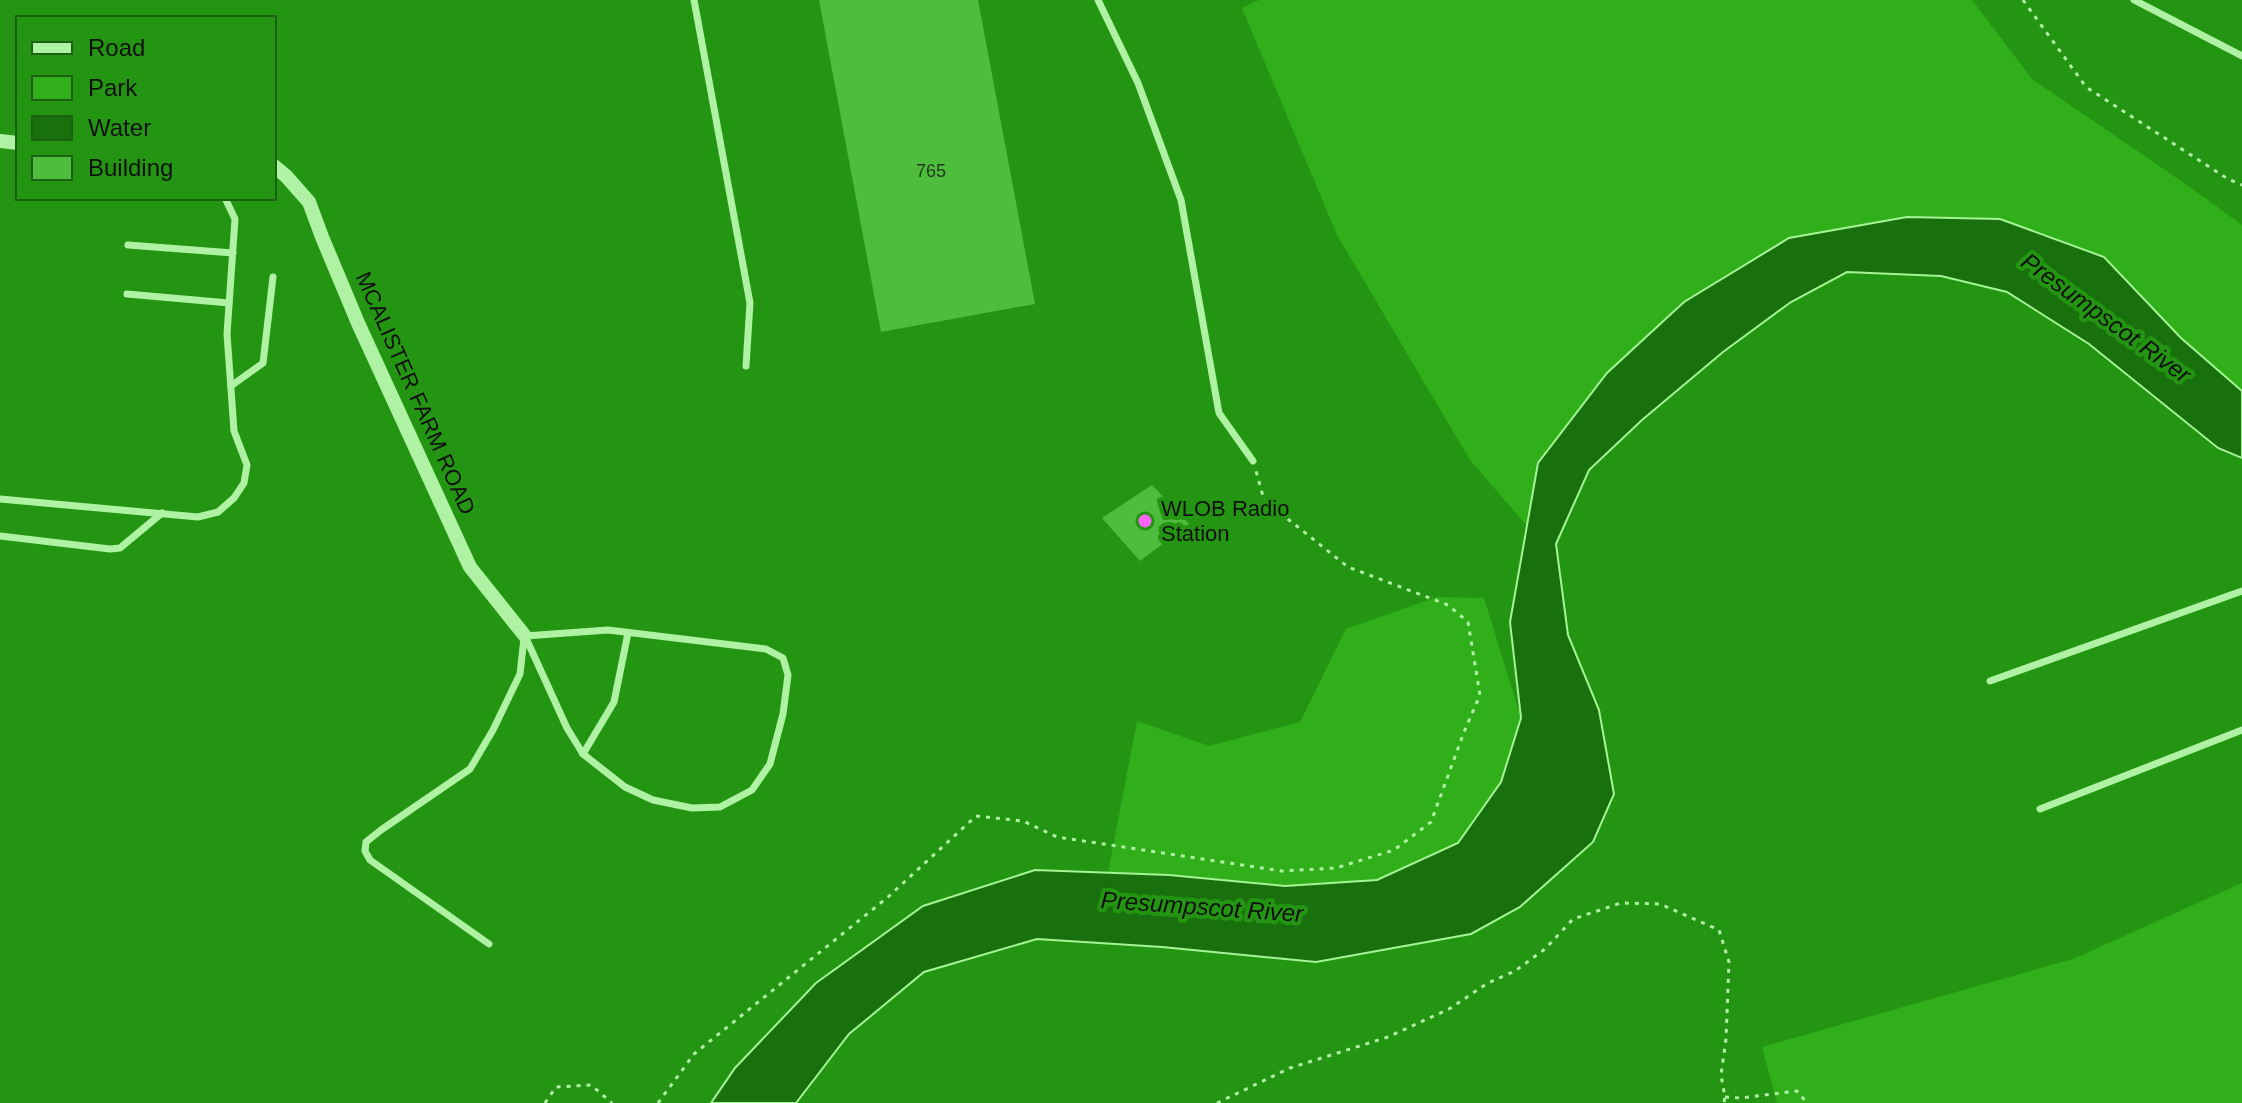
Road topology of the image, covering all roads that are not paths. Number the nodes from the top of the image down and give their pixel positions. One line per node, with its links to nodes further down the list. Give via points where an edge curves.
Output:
1 (694, 0): 12 (lane, via 750,303)
2 (1098, 0): 14 (lane, via 1138,83 1181,200 1219,413)
3 (2134, 0): 4 (lane)
4 (2242, 56)
5 (276, 168): 20 (street, MCALISTER FARM ROAD, via 309,202 358,323 470,567)
6 (226, 200): 8 (lane, via 235,219)
7 (128, 245): 8 (lane)
8 (233, 253): 11 (lane)
9 (273, 277): 13 (lane, via 263,363)
10 (127, 294): 11 (lane)
11 (229, 303): 13 (lane)
12 (746, 366)
13 (231, 386): 16 (lane, via 234,431 247,465 244,483 218,512 198,517)
14 (1253, 461)
15 (0, 499): 16 (lane)
16 (162, 513): 17 (lane, via 120,548)
17 (0, 536)
18 (2242, 591): 21 (lane)
19 (628, 633): 20 (lane); 23 (lane, via 614,702); 23 (lane, via 766,649 783,658 788,675 770,764 752,790 720,807 692,808 653,800 625,787)
20 (525, 636): 23 (lane); 25 (lane, via 520,674 470,769 366,842 370,860)
21 (1990, 681)
22 (2242, 730): 24 (lane)
23 (583, 754)
24 (2040, 809)
25 (489, 944)

